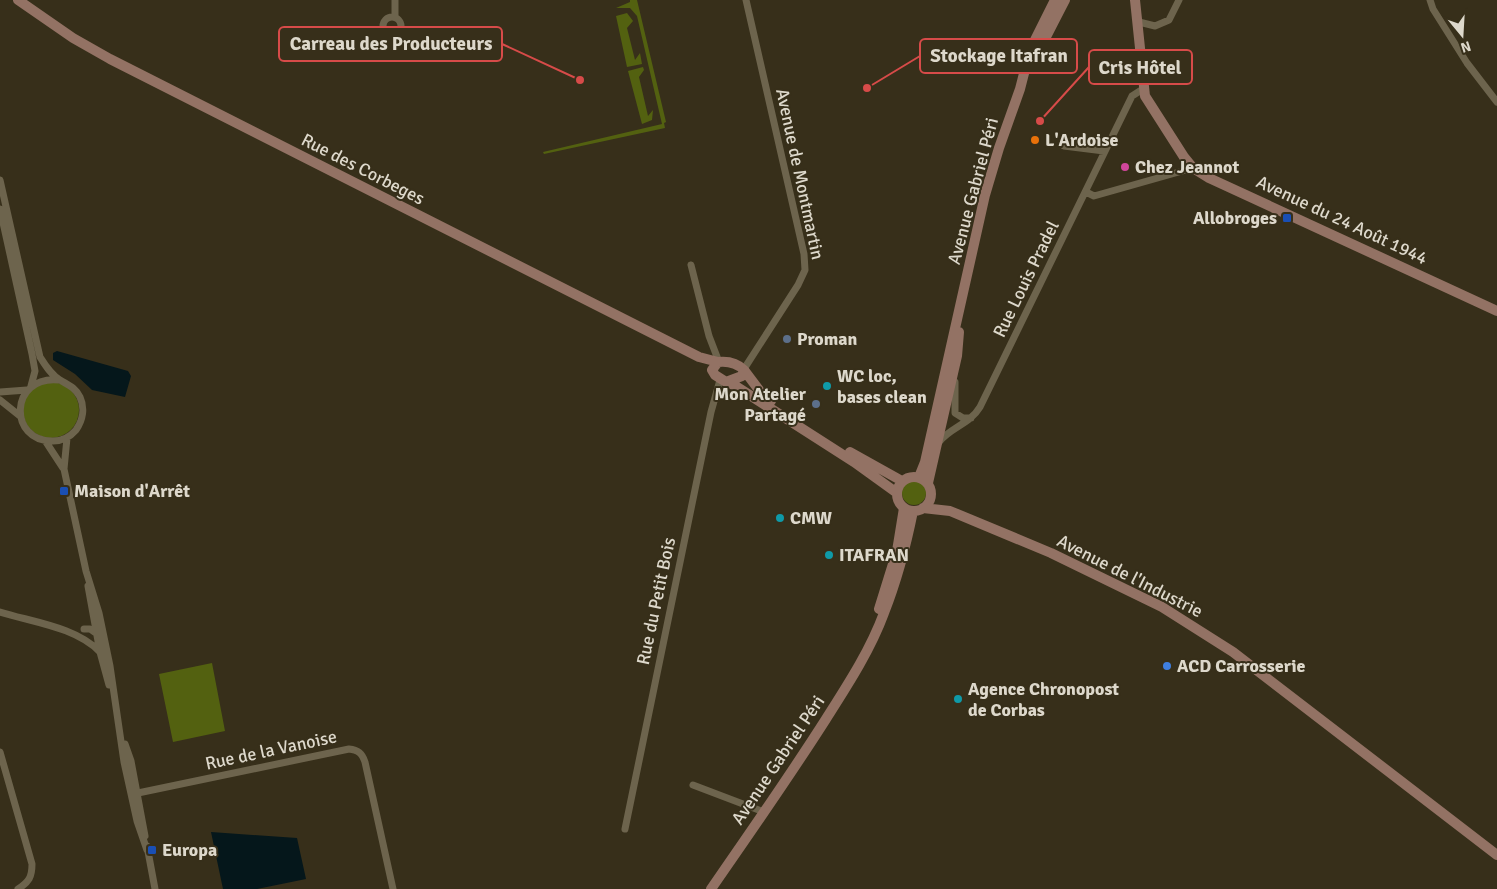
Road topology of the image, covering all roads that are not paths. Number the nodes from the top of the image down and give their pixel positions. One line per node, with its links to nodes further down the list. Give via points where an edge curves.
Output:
1 (18, 0): 24 (street, Rue des Corbeges, via 110,59)
2 (395, 0): 9 (street)
3 (746, 0): 25 (street, Avenue de Montmartin, via 804,254 804,270 798,285)
4 (1055, 0): 11 (street, Avenue Gabriel Péri, via 1030,50)
5 (1065, 0): 11 (street, Avenue Gabriel Péri)
6 (1135, 0): 10 (street)
7 (1179, 0): 10 (street, via 1168,20 1155,26)
8 (1430, 0): 13 (street, via 1467,63)
9 (395, 17)
10 (1139, 22): 12 (street)
11 (1020, 89): 21 (street, Avenue Gabriel Péri, via 998,148)
12 (1143, 89): 15 (street, Rue Louis Pradel, via 1132,96); 16 (street, via 1148,104)
13 (1497, 102)
14 (1064, 146): 15 (street)
15 (1104, 151): 18 (street, Rue Louis Pradel)
16 (1193, 168): 18 (street, via 1094,196); 22 (street, Avenue du 24 Août 1944, via 1208,178)
17 (0, 180): 26 (street, via 40,357)
18 (1086, 192): 32 (street, Rue Louis Pradel, via 983,400)
19 (0, 210): 28 (street, via 35,371)
20 (691, 266): 24 (street)
21 (962, 303): 23 (street, Avenue Gabriel Péri); 38 (street, Avenue Gabriel Péri, via 925,462)
22 (1497, 311)
23 (957, 356): 32 (street, via 954,409 958,417); 35 (street, Avenue Gabriel Péri)
24 (716, 365): 25 (street, via 732,363); 27 (street, Rue des Corbeges)
25 (744, 370): 27 (street, via 742,376); 37 (street, via 762,394 858,457)
26 (59, 380): 28 (street, via 49,379); 33 (street, via 77,392 83,413 78,427)
27 (723, 381): 39 (street, via 854,462); 57 (street, Rue du Petit Bois, via 711,412)
28 (29, 388): 29 (street); 31 (street, via 22,398)
29 (0, 392)
30 (0, 400): 31 (street)
31 (20, 416): 34 (street, via 29,433)
32 (971, 418): 35 (street, Rue Louis Pradel, via 944,436)
33 (67, 438): 34 (street); 36 (street)
34 (46, 442): 36 (street)
35 (936, 446): 38 (street, Avenue Gabriel Péri)
36 (64, 469): 44 (street)
37 (902, 481): 38 (street, via 910,477); 39 (street)
38 (926, 484): 40 (street, via 930,501); 42 (street, Avenue de l'Industrie)
39 (897, 493): 41 (street, via 898,501)
40 (923, 508): 41 (street); 42 (street, Avenue de l'Industrie)
41 (908, 510): 56 (street, Avenue Gabriel Péri, via 868,646 833,708)
42 (950, 511): 59 (street, Avenue de l'Industrie, via 1052,553 1162,607 1226,647)
43 (0, 612): 46 (street)
44 (96, 616): 45 (street); 47 (street); 50 (street)
45 (84, 629): 46 (street); 47 (street)
46 (67, 632): 48 (street)
47 (96, 633): 48 (street); 49 (street); 50 (street)
48 (83, 639): 49 (street)
49 (100, 652): 51 (street)
50 (110, 666): 51 (street)
51 (114, 697): 52 (street)
52 (122, 734): 55 (street); 58 (street, via 124,762)
53 (0, 752): 60 (street, via 32,864 28,882)
54 (692, 785): 56 (street)
55 (138, 793): 58 (street); 62 (street, Rue de la Vanoise, via 356,750 365,762)
56 (764, 812): 63 (street, Avenue Gabriel Péri)
57 (625, 829)
58 (147, 850): 61 (street)
59 (1497, 855)
60 (18, 889)
61 (155, 889)
62 (393, 889)
63 (711, 889)

